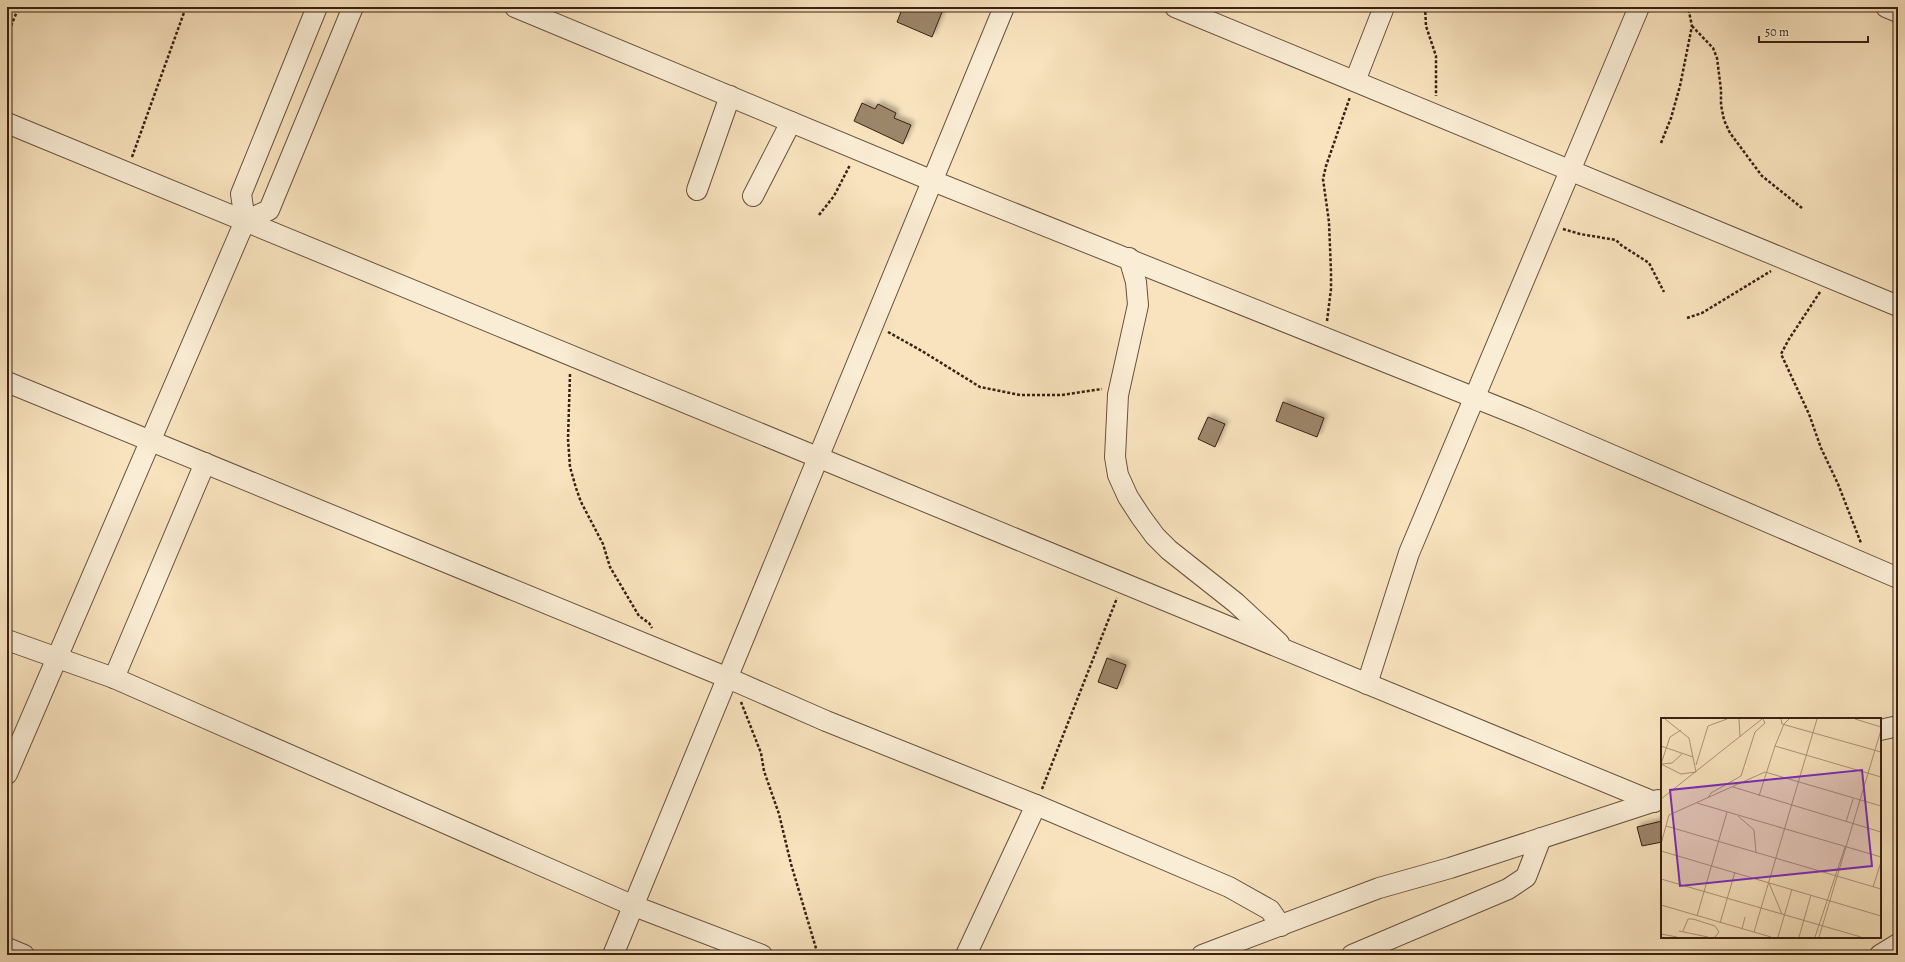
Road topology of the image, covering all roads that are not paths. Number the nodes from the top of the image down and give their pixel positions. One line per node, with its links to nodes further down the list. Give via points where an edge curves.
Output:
1 (317, 7): 18 (street, via 241,194)
2 (353, 7): 18 (street, via 269,210)
3 (515, 7): 11 (street)
4 (1004, 7): 15 (street)
5 (1175, 7): 10 (street)
6 (1384, 7): 10 (street)
7 (1639, 7): 14 (street)
8 (1886, 7): 9 (street)
9 (1898, 12)
10 (1355, 81): 14 (street)
11 (730, 96): 12 (street); 16 (street)
12 (791, 122): 15 (street); 17 (street)
13 (7, 123): 18 (street)
14 (1570, 171): 20 (street); 22 (street)
15 (933, 181): 19 (street); 24 (street)
16 (697, 190)
17 (753, 196)
18 (244, 221): 23 (street); 24 (street)
19 (1129, 258): 22 (street); 28 (street, via 1136,282 1138,305 1120,385 1115,457 1118,475 1128,497 1155,536 1236,603)
20 (1898, 306)
21 (7, 382): 23 (street)
22 (1474, 398): 26 (street); 32 (street, via 1409,553)
23 (150, 440): 25 (street); 29 (street)
24 (818, 457): 28 (street); 31 (street)
25 (206, 463): 30 (street); 31 (street)
26 (1898, 578)
27 (7, 640): 29 (street)
28 (1286, 650): 32 (street)
29 (56, 659): 30 (street); 35 (street)
30 (114, 678): 39 (street)
31 (731, 679): 37 (street, via 833,724); 39 (street)
32 (1367, 684): 36 (street)
33 (1898, 726): 34 (street)
34 (1881, 730)
35 (7, 774)
36 (1658, 801): 38 (street)
37 (1036, 804): 40 (street, via 1229,887 1270,910); 46 (street)
38 (1542, 838): 40 (street, via 1379,888); 48 (street, via 1526,877 1518,883)
39 (634, 906): 44 (street); 45 (street)
40 (1281, 926): 47 (street)
41 (1898, 944): 49 (street)
42 (7, 948): 43 (street)
43 (24, 955)
44 (613, 955)
45 (762, 955)
46 (966, 955)
47 (1202, 955)
48 (1352, 955)
49 (1880, 955)

